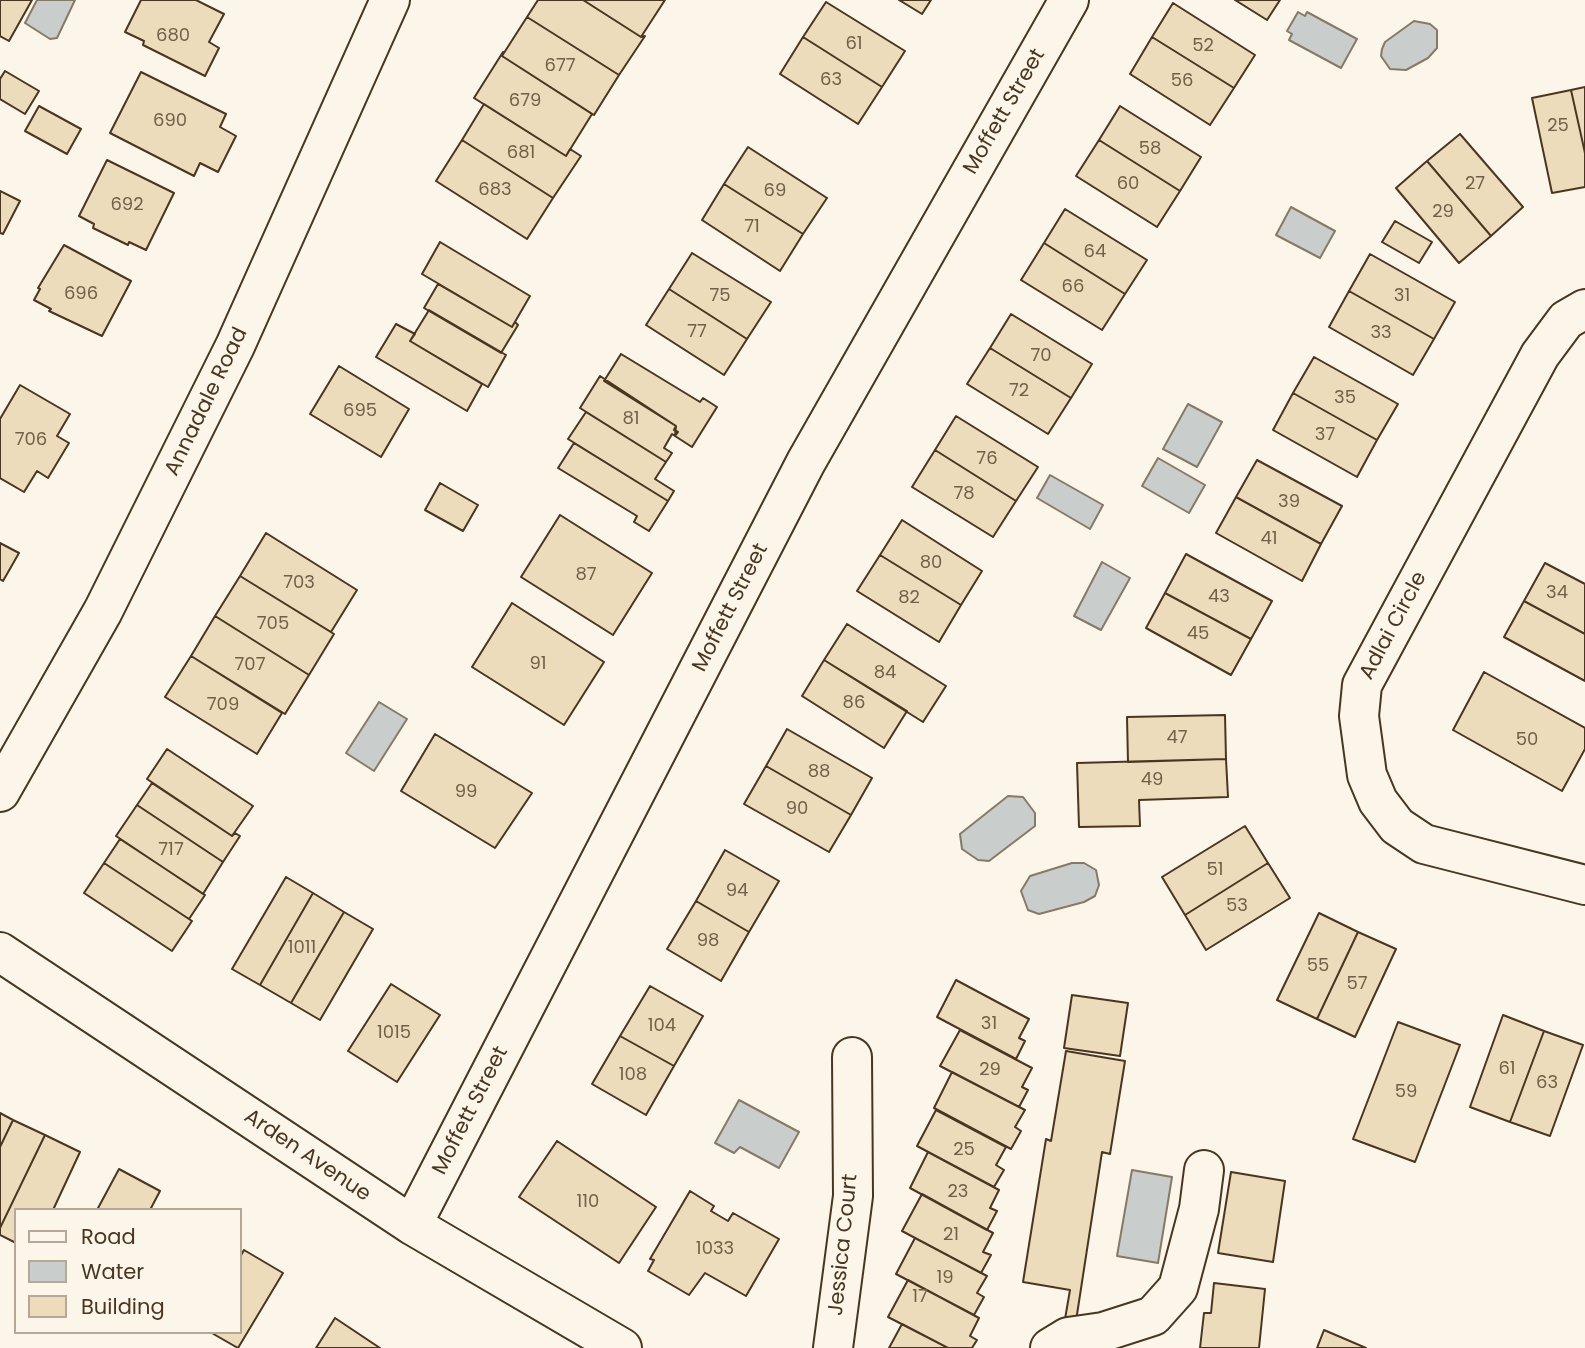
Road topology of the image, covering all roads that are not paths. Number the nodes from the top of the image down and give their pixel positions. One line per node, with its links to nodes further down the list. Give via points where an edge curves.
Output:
1 (390, 0): 4 (street, Annadale Road, via 235,346 103,611)
2 (1069, 0): 9 (street, Moffett Street, via 806,462)
3 (1585, 309): 5 (street, Adlai Circle, via 1566,320 1540,355 1362,685 1359,716 1367,775 1378,801 1397,825 1424,844)
4 (0, 792)
5 (1585, 885)
6 (0, 952): 9 (street, Arden Avenue)
7 (852, 1057): 11 (street, Jessica Court, via 853,1196)
8 (1204, 1170): 12 (street, via 1199,1209 1178,1288 1153,1317 1068,1337)
9 (412, 1225): 10 (street, Arden Avenue)
10 (622, 1348)
11 (833, 1348)
12 (1050, 1348)

